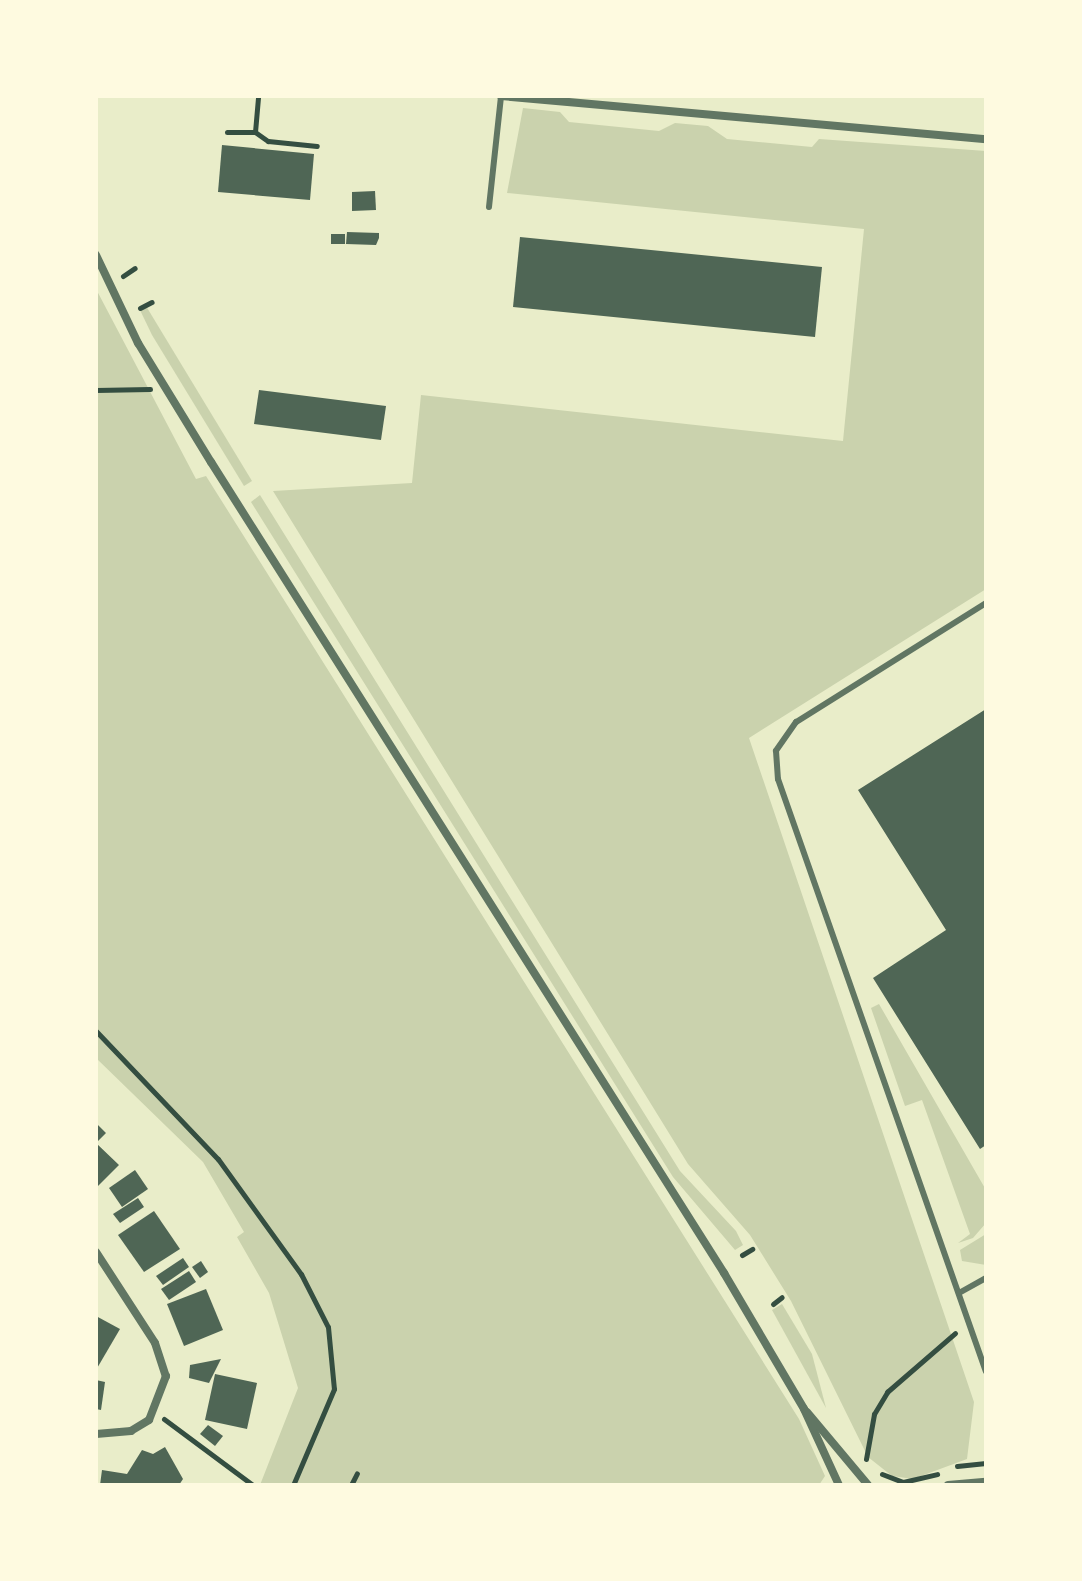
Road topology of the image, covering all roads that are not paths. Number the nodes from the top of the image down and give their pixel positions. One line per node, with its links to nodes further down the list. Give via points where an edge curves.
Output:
1 (501, 96): 2 (street); 3 (lane)
2 (986, 139)
3 (489, 207)
4 (96, 255): 10 (street, via 138,343)
5 (986, 603): 8 (lane, via 796,722 776,751 778,779)
6 (96, 1252): 11 (street, via 161,1356 165,1385 155,1412 131,1431)
7 (986, 1278): 8 (lane)
8 (959, 1293): 9 (lane)
9 (986, 1372)
10 (804, 1409): 13 (street); 14 (street)
11 (96, 1434)
12 (986, 1482): 15 (street)
13 (839, 1485)
14 (868, 1485)
15 (948, 1485)

